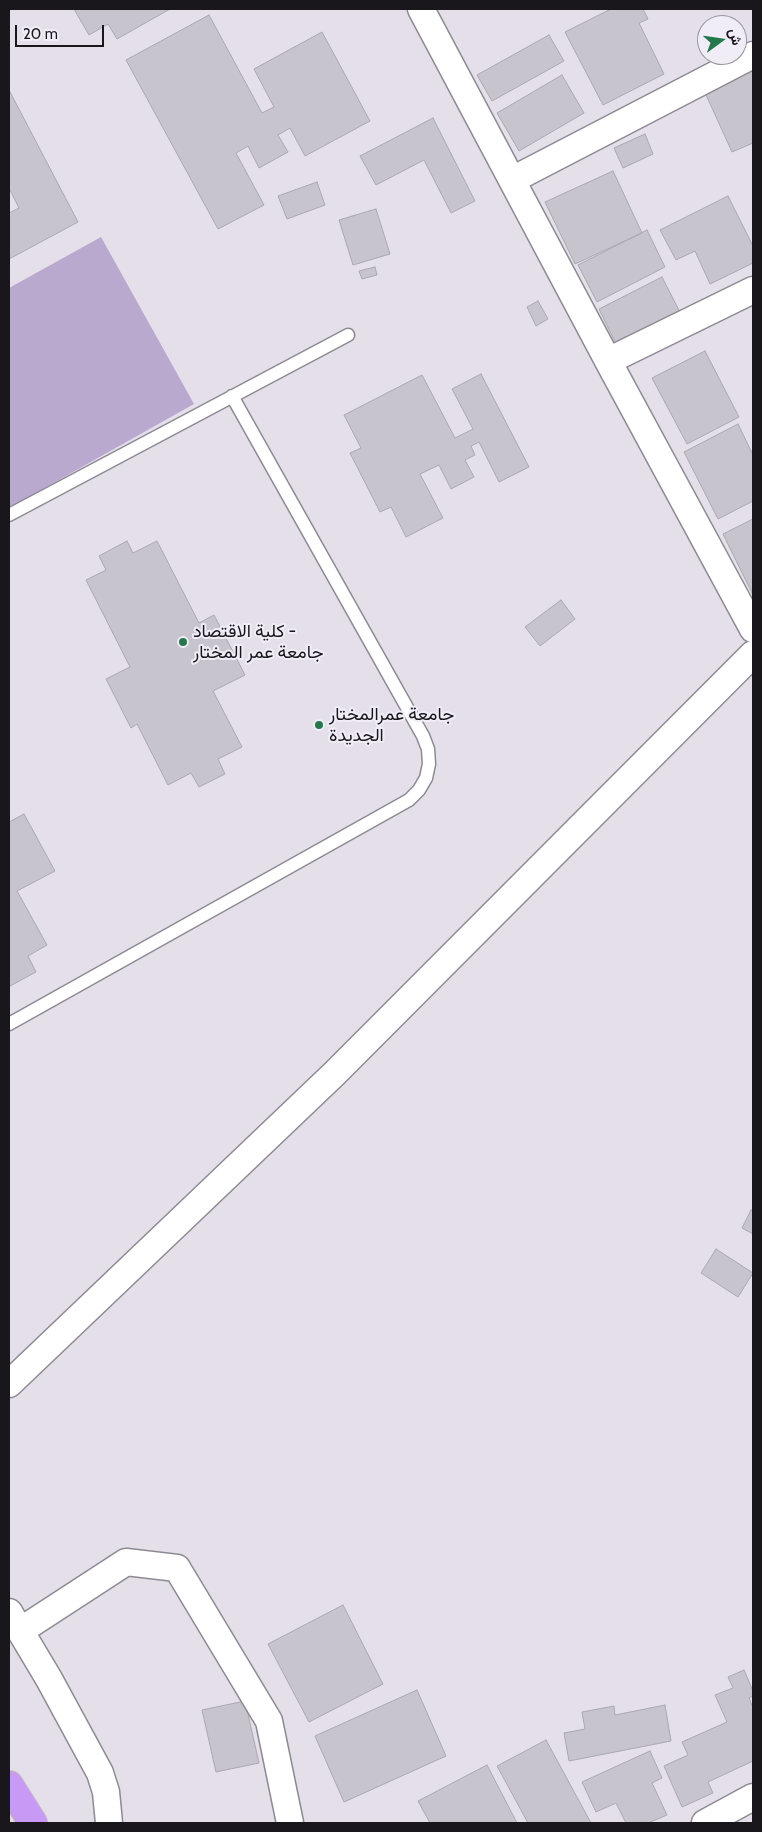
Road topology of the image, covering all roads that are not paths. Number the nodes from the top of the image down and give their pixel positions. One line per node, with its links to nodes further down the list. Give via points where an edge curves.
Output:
1 (421, 9): 3 (street)
2 (753, 55): 3 (street)
3 (512, 180): 6 (street)
4 (753, 290): 6 (street)
5 (348, 335): 7 (lane)
6 (608, 361): 9 (street)
7 (232, 396): 8 (lane); 11 (lane, via 423,736 428,749 426,778 408,800)
8 (9, 516)
9 (753, 629)
10 (753, 654): 12 (street, via 334,1074)
11 (9, 1024)
12 (9, 1384)
13 (14, 1621): 17 (street, via 100,1773 106,1792); 18 (street, via 126,1562 177,1568 269,1721)
14 (9, 1785): 16 (highway)
15 (753, 1797): 19 (street)
16 (33, 1823)
17 (109, 1823)
18 (290, 1823)
19 (705, 1823)

